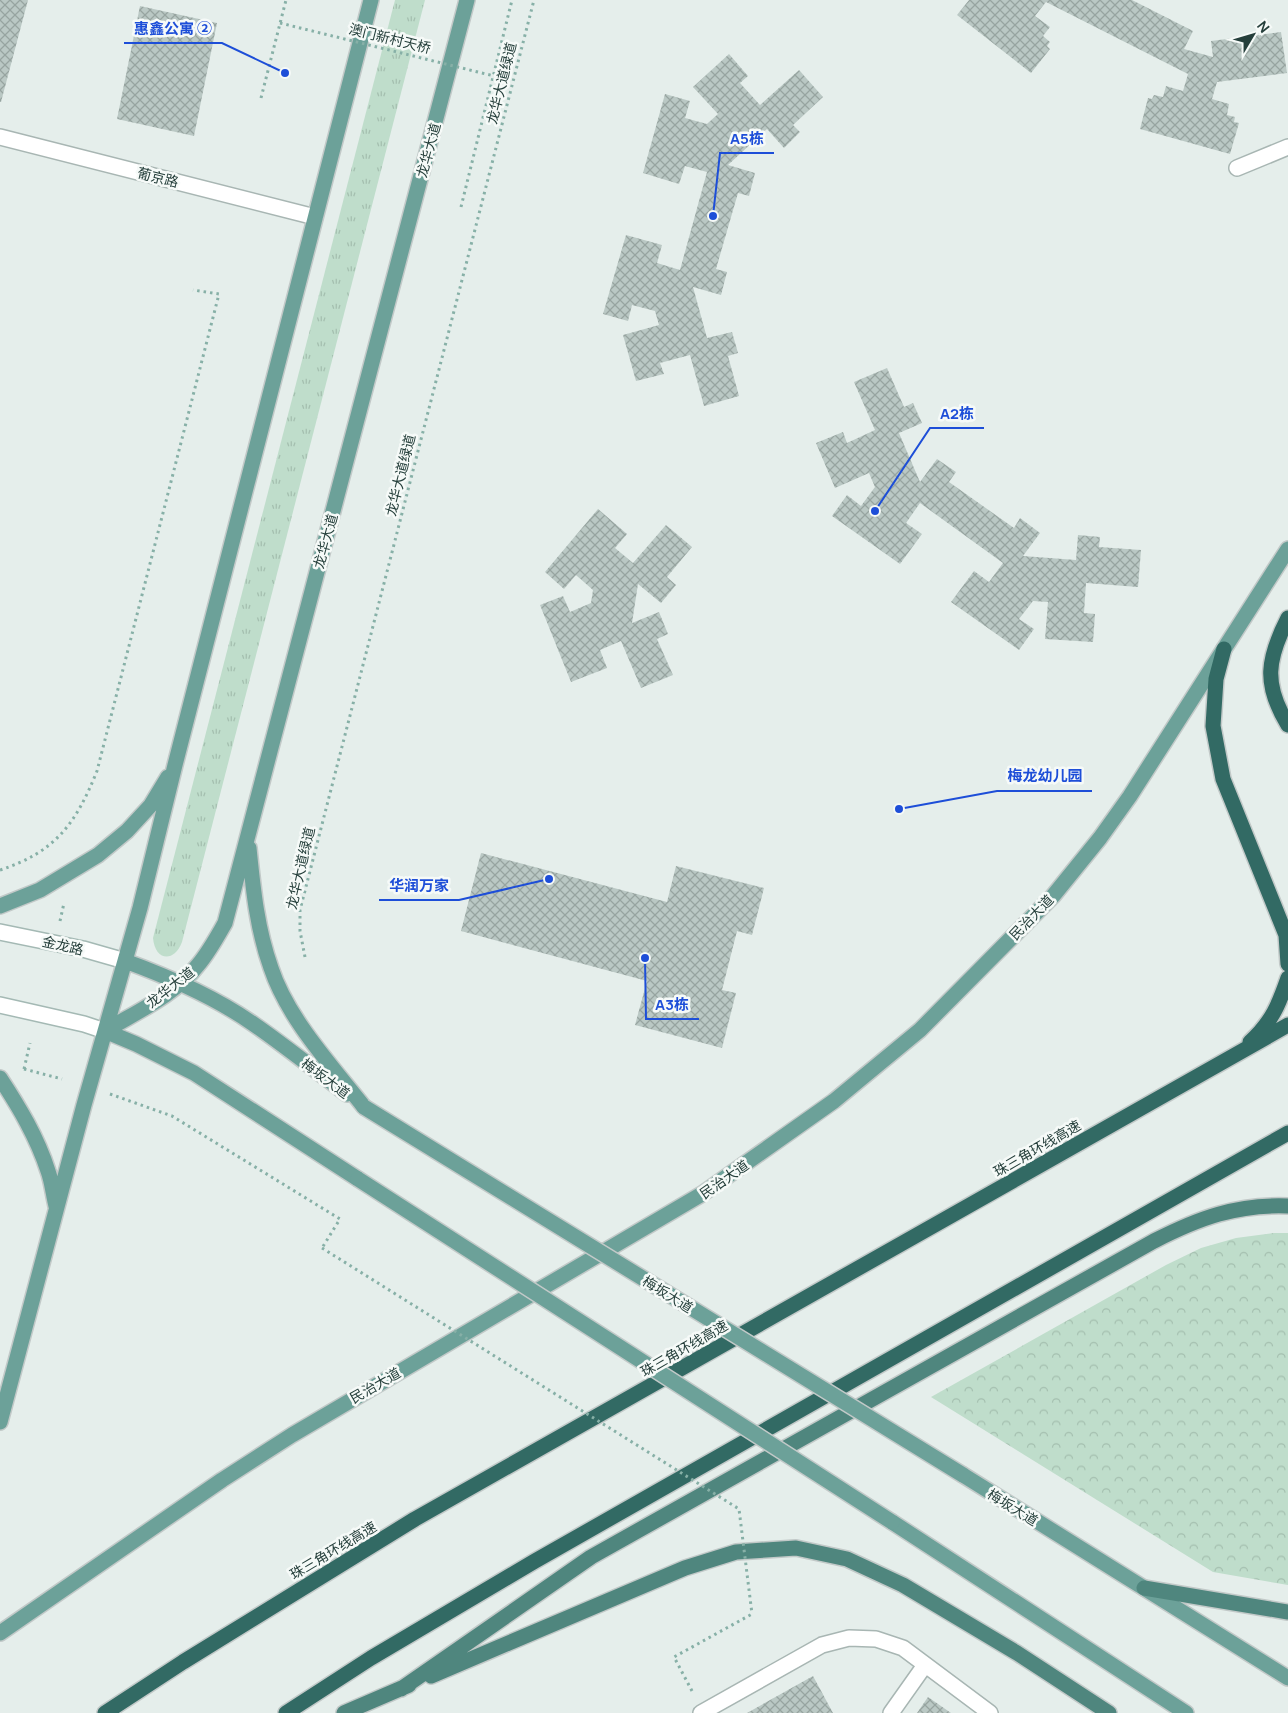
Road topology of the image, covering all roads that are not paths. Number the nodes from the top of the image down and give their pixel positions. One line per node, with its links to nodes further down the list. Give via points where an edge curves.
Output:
1 (371, 0): 6 (main road)
2 (467, 0): 12 (main road, 龙华大道)
3 (0, 137): 6 (street, 葡京路)
4 (1288, 148): 5 (street)
5 (1236, 168)
6 (316, 216): 11 (main road)
7 (1288, 549): 9 (main road, 民治大道)
8 (1288, 618): 10 (highway, via 1270,661 1272,688)
9 (1224, 649): 16 (highway, via 1216,679 1213,726 1223,779 1286,934); 31 (main road, 民治大道, via 1130,796 1053,896 920,1030 834,1101 702,1194 292,1435)
10 (1288, 725)
11 (175, 765): 13 (main road, via 151,805 98,855 40,890); 15 (main road)
12 (248, 836): 18 (main road, 龙华大道, via 225,923 198,966); 24 (main road, via 258,921 271,969 305,1032)
13 (0, 906)
14 (0, 932): 15 (street, 金龙路, via 84,949)
15 (124, 961): 18 (main road, 梅坂大道); 21 (main road)
16 (1288, 964)
17 (1288, 978): 22 (highway, via 1277,1010 1256,1036)
18 (180, 983): 21 (main road, 龙华大道); 24 (main road, 梅坂大道, via 251,1022)
19 (0, 1005): 21 (street, via 69,1020)
20 (1288, 1025): 22 (highway, 珠三角环线高速)
21 (105, 1032): 27 (main road); 44 (main road, bridge, via 194,1073)
22 (1233, 1056): 37 (highway, 珠三角环线高速, via 414,1519)
23 (0, 1078): 27 (main road, via 38,1143 49,1173)
24 (364, 1107): 29 (main road, 梅坂大道, bridge)
25 (1288, 1133): 38 (highway, via 535,1560)
26 (1288, 1206): 36 (highway, via 1230,1210 1191,1222 1154,1240 591,1557)
27 (56, 1209): 28 (main road)
28 (0, 1422)
29 (1144, 1588): 30 (highway); 35 (main road, 梅坂大道)
30 (1288, 1612)
31 (20, 1619): 32 (main road, 民治大道); 33 (main road)
32 (0, 1633)
33 (0, 1641)
34 (925, 1665): 40 (street, via 903,1648 876,1639 849,1638 822,1645); 41 (street); 42 (street)
35 (1288, 1678)
36 (401, 1689): 39 (highway); 43 (highway, via 685,1568 736,1552 796,1548 847,1559 903,1585)
37 (105, 1713)
38 (286, 1713)
39 (344, 1713)
40 (702, 1713)
41 (891, 1713)
42 (990, 1713)
43 (1108, 1713)
44 (1186, 1713)

